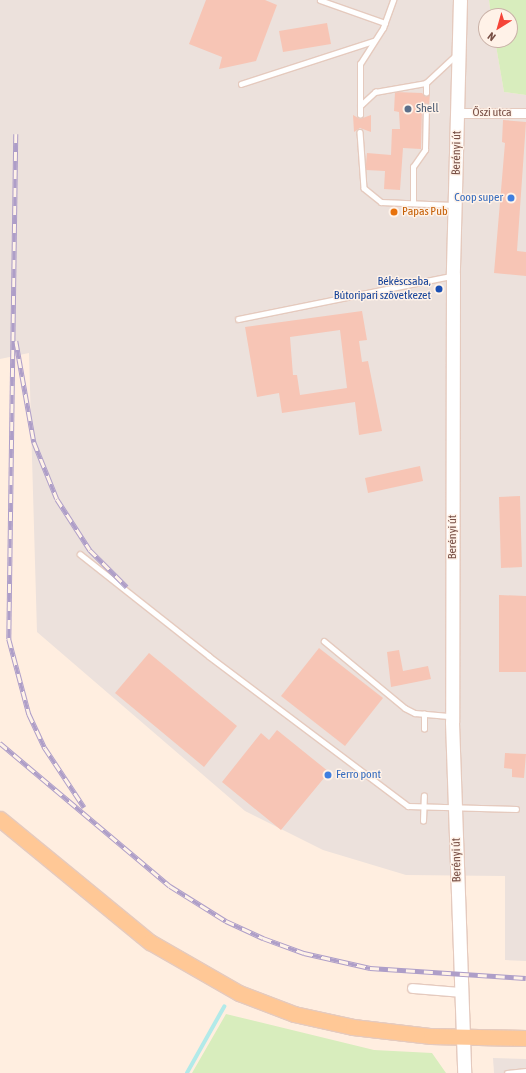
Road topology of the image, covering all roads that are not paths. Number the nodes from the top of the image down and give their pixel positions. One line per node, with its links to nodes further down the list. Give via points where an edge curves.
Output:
1 (320, 0): 4 (lane)
2 (393, 0): 4 (lane)
3 (460, 0): 6 (street, Berényi út)
4 (385, 23): 5 (lane)
5 (373, 41): 8 (lane); 10 (lane, via 360,64)
6 (459, 51): 7 (lane); 12 (street, Berényi út)
7 (426, 83): 9 (lane); 10 (lane, via 375,92)
8 (241, 84)
9 (426, 93)
10 (360, 106): 14 (lane)
11 (426, 107): 16 (lane, via 425,150 413,167)
12 (458, 113): 13 (street, Őszi utca); 17 (street, Berényi út)
13 (526, 114)
14 (360, 115)
15 (360, 132): 16 (lane, via 364,188 381,202)
16 (413, 203): 17 (lane)
17 (456, 205): 18 (street, Berényi út)
18 (453, 275): 19 (lane); 23 (street, Berényi út)
19 (238, 319)
20 (80, 554): 26 (lane, via 208,656 408,806)
21 (324, 641): 22 (lane, via 405,708)
22 (424, 714): 23 (lane); 24 (lane)
23 (453, 716): 27 (street, Berényi út)
24 (424, 729)
25 (424, 796): 26 (lane)
26 (423, 807): 27 (lane); 30 (lane)
27 (456, 809): 28 (lane); 32 (street, Berényi út)
28 (516, 809)
29 (0, 819): 33 (main road, via 150,942 238,993 294,1014 352,1027)
30 (423, 821)
31 (412, 988): 32 (street)
32 (461, 992): 33 (street, Berényi út)
33 (463, 1036): 34 (main road); 36 (street, Berényi út)
34 (526, 1038)
35 (526, 1071): 37 (lane)
36 (464, 1073)
37 (507, 1073)

